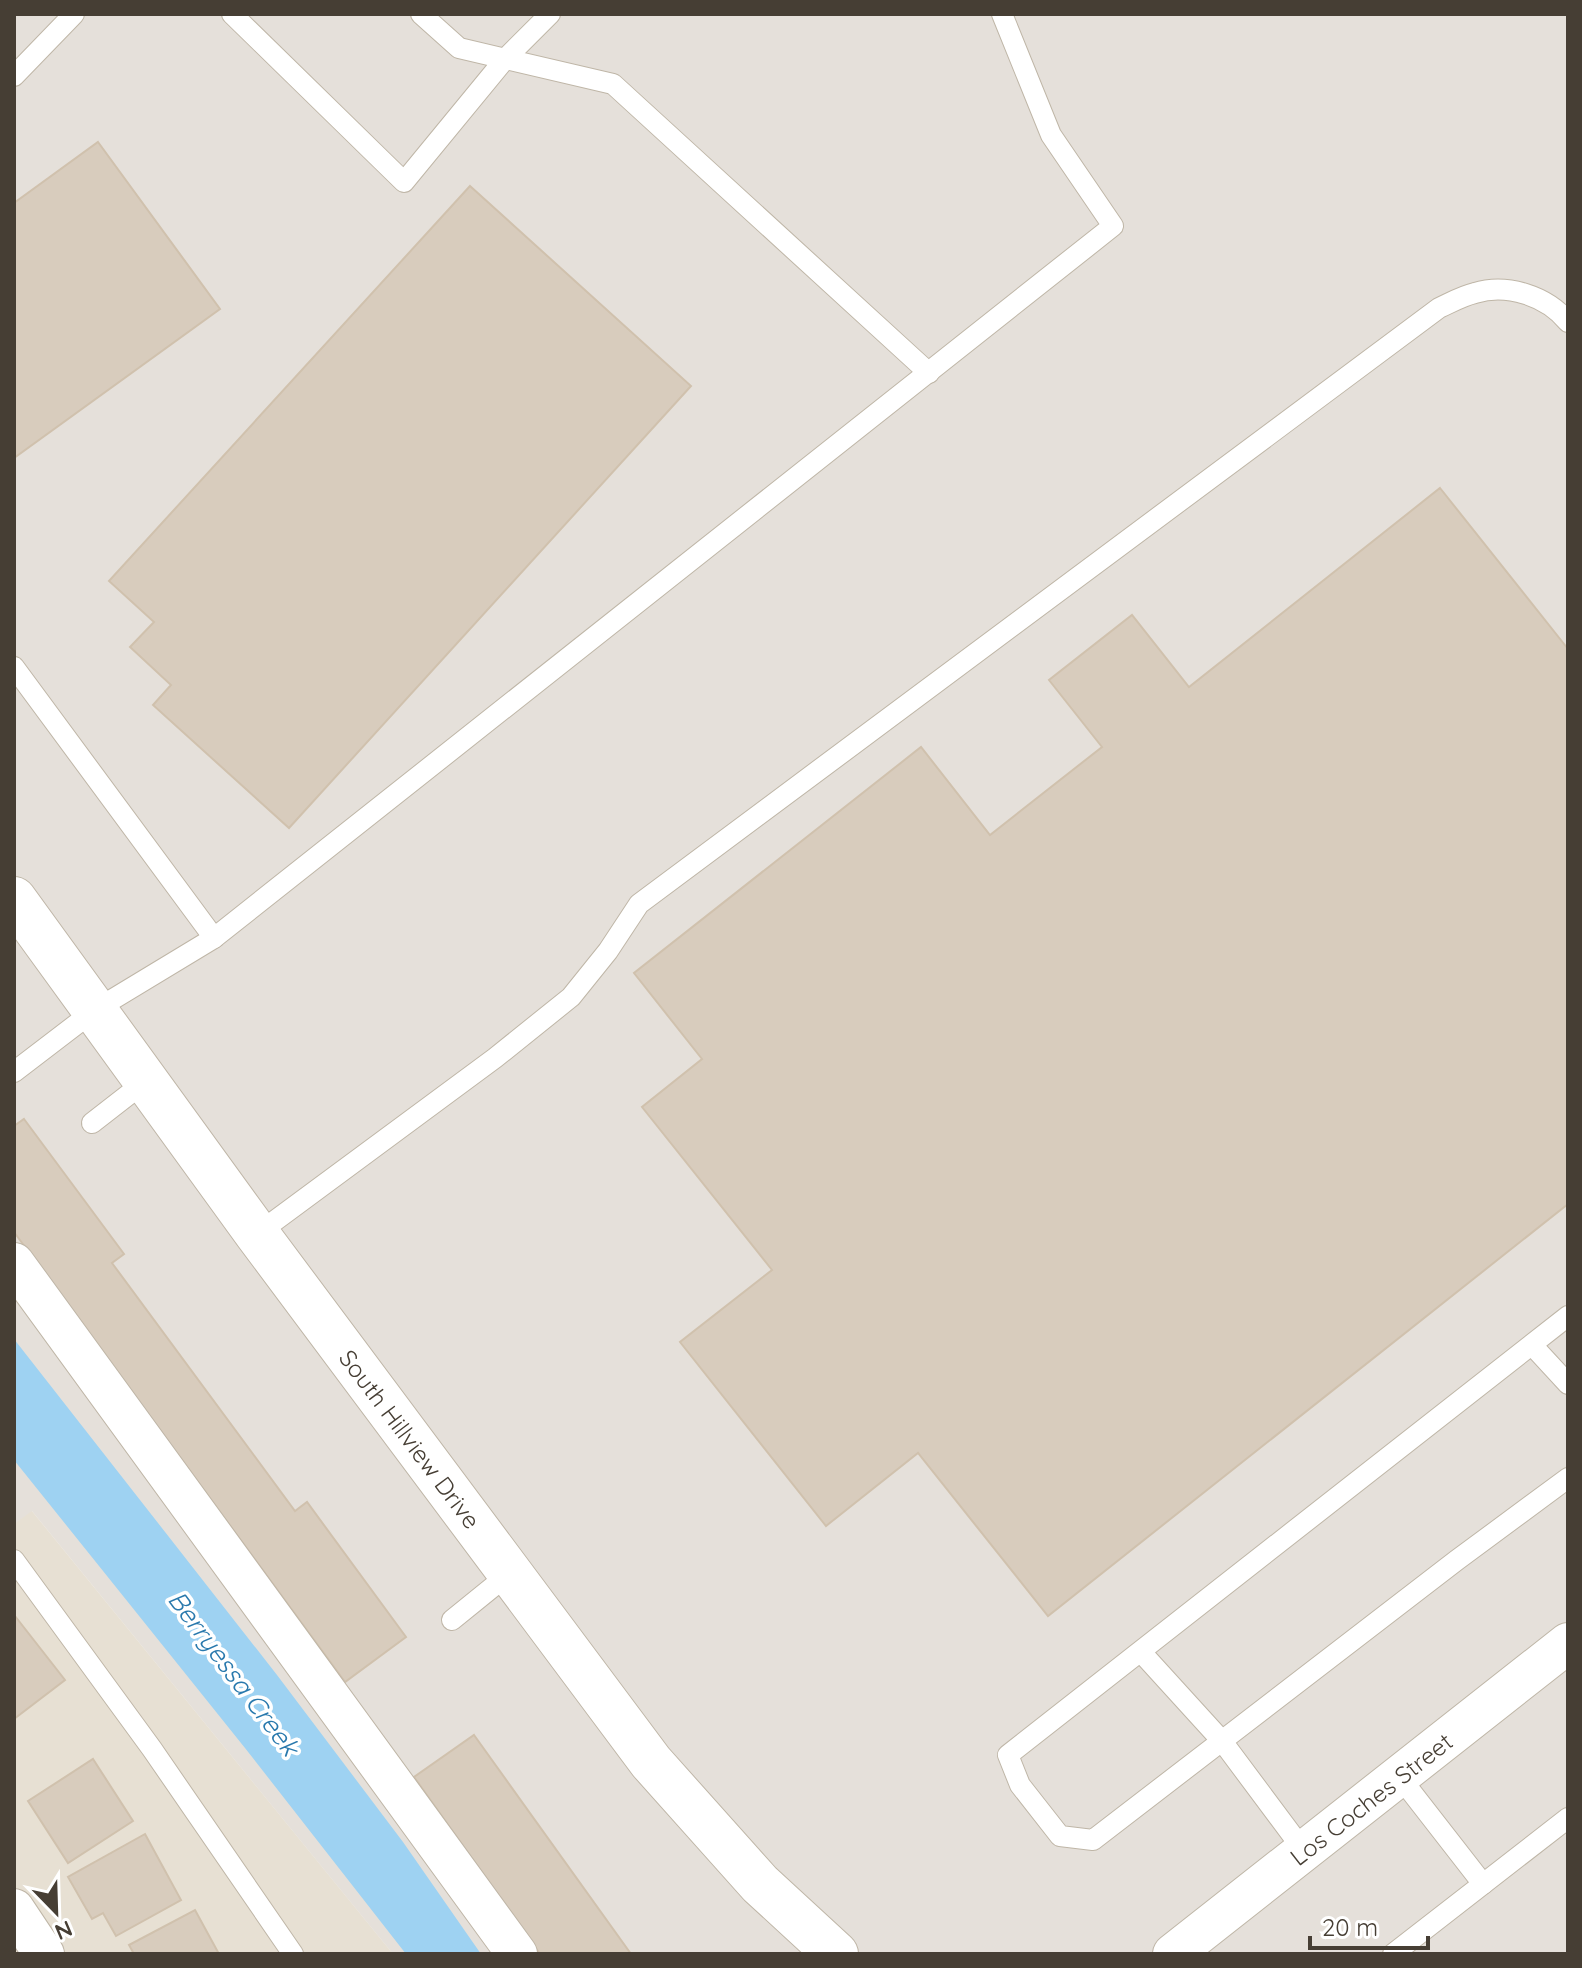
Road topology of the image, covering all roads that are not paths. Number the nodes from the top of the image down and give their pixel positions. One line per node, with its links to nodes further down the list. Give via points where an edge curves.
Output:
1 (74, 14): 7 (lane)
2 (232, 14): 6 (lane, via 404,182)
3 (421, 14): 6 (lane, via 459,48)
4 (550, 14): 6 (lane)
5 (1002, 14): 9 (lane, via 1051,135 1113,226)
6 (505, 59): 9 (lane, via 613,84)
7 (14, 76)
8 (1568, 322): 17 (lane, via 1557,309 1517,290 1477,292 1439,308 639,904 571,997)
9 (929, 373): 12 (lane)
10 (14, 667): 12 (lane)
11 (14, 899): 13 (street, South Hillview Drive)
12 (214, 938): 13 (lane)
13 (95, 1010): 14 (lane); 15 (street, South Hillview Drive)
14 (14, 1072)
15 (146, 1081): 16 (lane); 17 (street, South Hillview Drive)
16 (92, 1123)
17 (257, 1234): 24 (street, South Hillview Drive)
18 (14, 1263): 36 (street)
19 (1568, 1316): 20 (lane)
20 (1532, 1345): 21 (lane); 27 (lane)
21 (1568, 1384)
22 (1568, 1478): 28 (lane)
23 (14, 1560): 35 (lane)
24 (510, 1573): 25 (lane); 37 (street, South Hillview Drive, via 651,1762 760,1884)
25 (452, 1620)
26 (1568, 1643): 29 (street, Los Coches Street)
27 (1141, 1652): 28 (lane); 28 (lane, via 1008,1755 1020,1785 1060,1836 1093,1840)
28 (1222, 1741): 31 (lane)
29 (1399, 1776): 31 (street, Los Coches Street); 32 (lane)
30 (1568, 1818): 32 (lane)
31 (1304, 1851): 38 (street, Los Coches Street)
32 (1483, 1884): 39 (lane)
33 (14, 1909): 34 (street)
34 (44, 1954)
35 (293, 1954)
36 (517, 1954)
37 (836, 1954)
38 (1173, 1954)
39 (1393, 1954)

